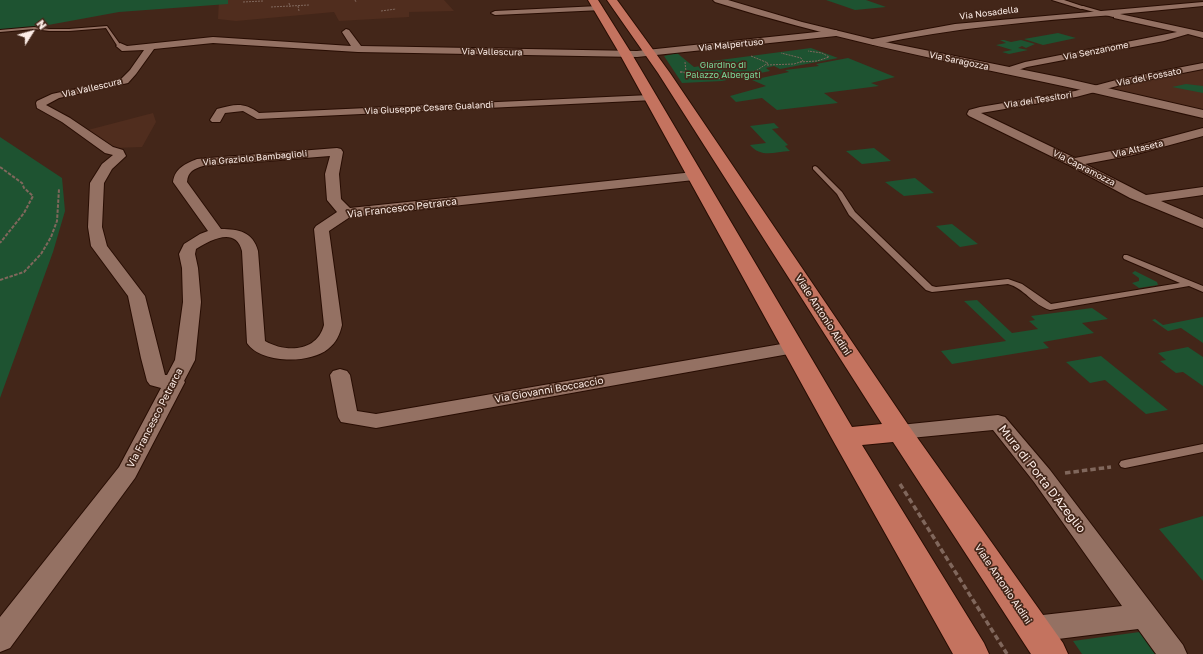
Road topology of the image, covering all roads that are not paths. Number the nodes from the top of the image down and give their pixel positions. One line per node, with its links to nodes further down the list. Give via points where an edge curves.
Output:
1 (612, 0): 19 (main road, Viale Antonio Aldini)
2 (718, 0): 13 (street, Via Saragozza)
3 (1056, 0): 6 (street)
4 (596, 4): 8 (street); 20 (main road)
5 (1203, 4): 7 (street, Via Nosadella)
6 (1081, 7): 7 (street)
7 (1100, 12): 9 (street); 15 (street, Via Nosadella, via 977,24)
8 (494, 13)
9 (1115, 16): 12 (street)
10 (0, 31): 16 (lane, Via Vallescura, via 34,28 69,30 107,26)
11 (346, 32): 18 (street)
12 (1187, 32): 14 (street); 22 (street, Via Senzanome)
13 (836, 33): 15 (street, Via Saragozza); 19 (street, Via Malpertuso)
14 (1203, 34)
15 (873, 42): 22 (street, Via Saragozza)
16 (120, 46): 17 (street, Via Vallescura, via 125,49)
17 (151, 46): 18 (street, Via Vallescura, via 233,40); 43 (street, Via Vallescura, via 124,81 56,96 41,103 41,106 109,150 119,153 120,156 107,167 97,184 95,227 99,246 136,296 157,381)
18 (358, 49): 20 (street, Via Vallescura)
19 (650, 53): 20 (street, Via Malpertuso); 24 (main road, Viale Antonio Aldini)
20 (626, 54): 25 (main road)
21 (1203, 66): 23 (street, Via del Fossato)
22 (1006, 70): 23 (street, Via Saragozza)
23 (1095, 89): 26 (street, Via dei Tessitori); 27 (street, Via Saragozza)
24 (682, 101): 25 (main road); 44 (main road, Viale Antonio Aldini)
25 (652, 102): 28 (street, Via Giuseppe Cesare Gualandi, via 257,116 245,108 221,111); 32 (main road)
26 (980, 110): 30 (street, Via Capramozza, via 973,114)
27 (1203, 114)
28 (216, 120)
29 (1203, 132): 30 (street, Via Altaseta, via 1133,151)
30 (1073, 162): 34 (street, Via Capramozza)
31 (815, 168): 39 (lane, via 840,193 852,212 929,288 935,290 1008,281 1014,282 1042,304 1050,307)
32 (694, 176): 35 (street, Via Francesco Petrarca); 41 (main road)
33 (1203, 191): 34 (street)
34 (1144, 199): 36 (street, Via Capramozza)
35 (346, 213): 37 (street, Via Graziolo Bambaglioli, via 334,200 332,174 337,152 201,162 186,168 180,175 180,182); 37 (street, Via Francesco Petrarca, via 321,229 333,325 329,338 319,348 308,352 275,352 263,350 256,344 248,243 236,234)
36 (1203, 224)
37 (217, 233): 43 (street, Via Francesco Petrarca, via 195,242 189,247 187,254 192,302 190,327 185,360)
38 (1127, 257): 39 (lane)
39 (1188, 284): 40 (lane)
40 (1203, 289)
41 (793, 348): 42 (street, Via Giovanni Boccaccio, via 376,421 348,417); 45 (main road)
42 (340, 375)
43 (175, 382): 49 (street, Via Francesco Petrarca, via 127,472)
44 (900, 432): 45 (main road); 48 (street, Mura di Porta D'Azeglio, via 998,422 1042,476); 50 (main road, Viale Antonio Aldini)
45 (844, 437): 51 (main road)
46 (1203, 448): 47 (lane)
47 (1125, 464)
48 (1144, 616): 50 (street); 52 (street, Mura di Porta D'Azeglio)
49 (0, 639)
50 (1042, 642)
51 (972, 654)
52 (1172, 654)

